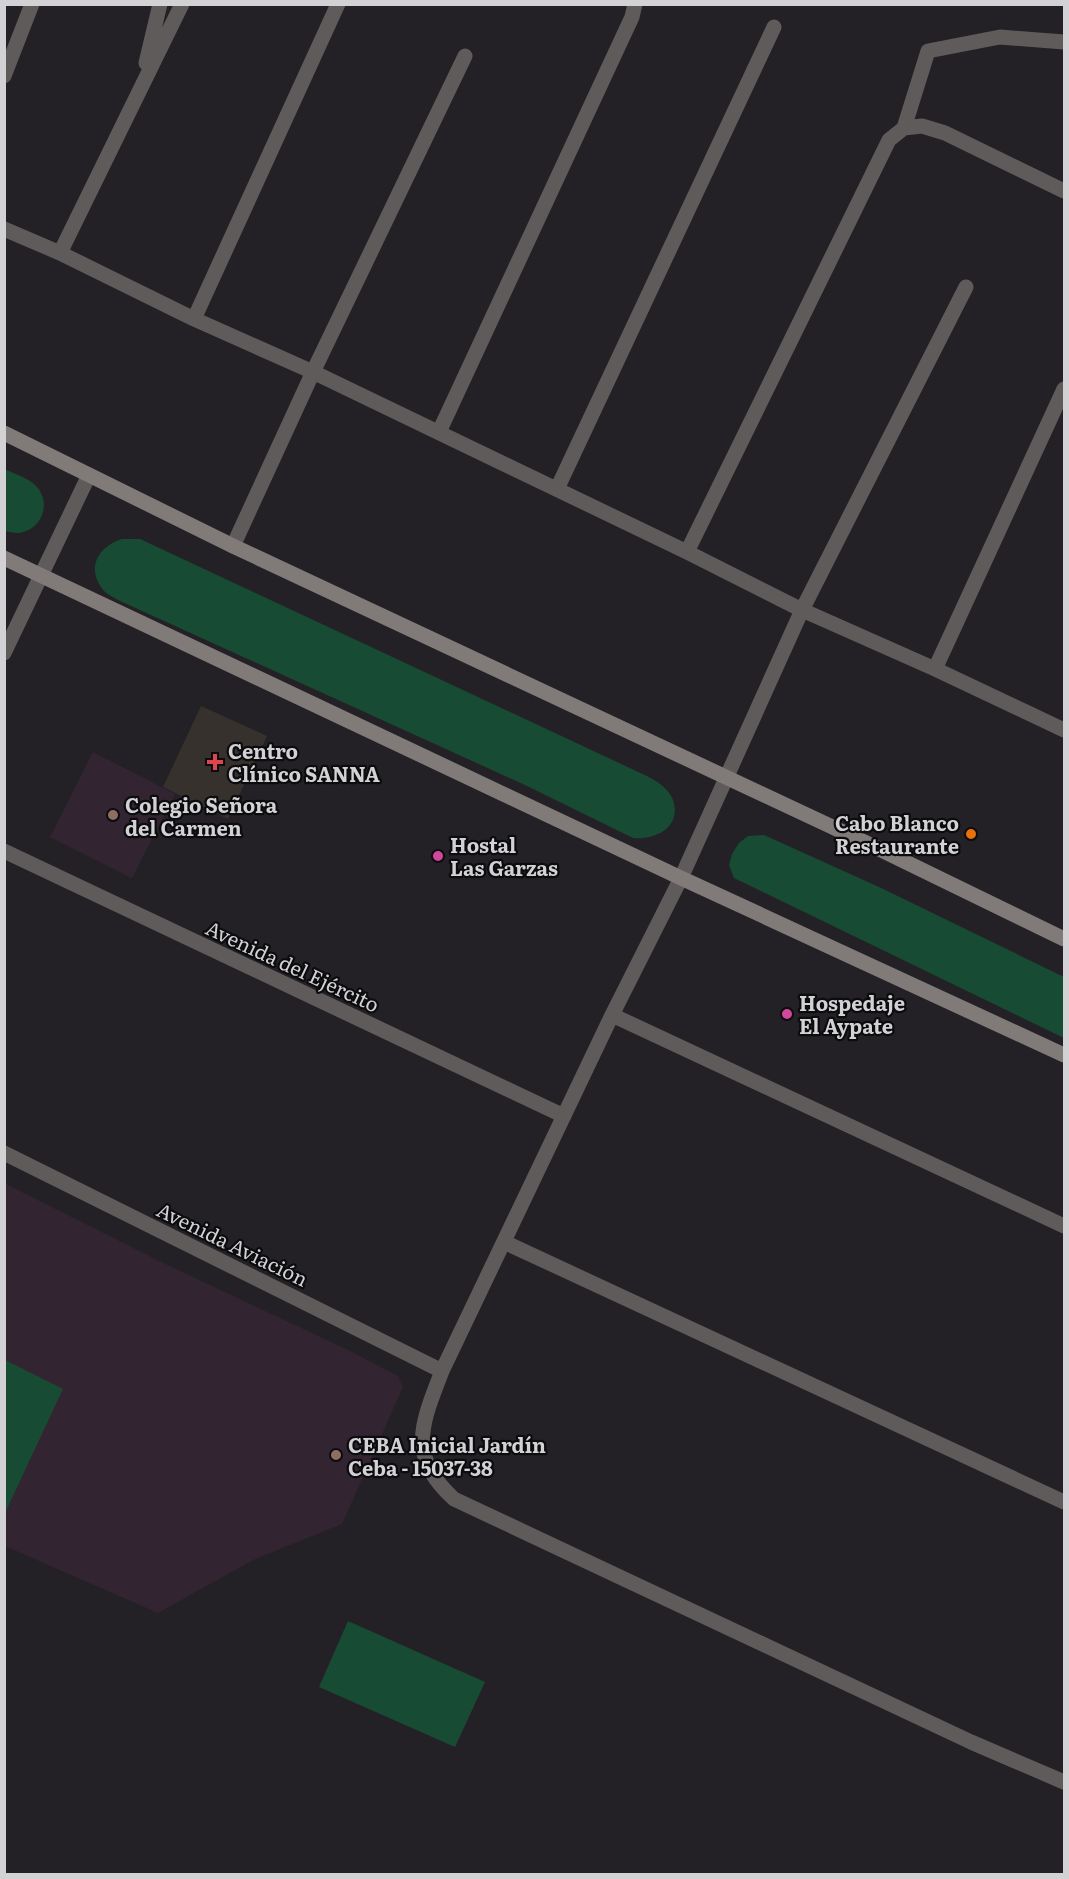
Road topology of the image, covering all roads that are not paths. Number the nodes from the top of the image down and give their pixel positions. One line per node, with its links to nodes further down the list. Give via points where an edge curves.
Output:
1 (32, 4): 9 (street)
2 (160, 4): 10 (street)
3 (182, 4): 10 (street)
4 (338, 4): 16 (street)
5 (635, 4): 19 (street)
6 (774, 27): 22 (street)
7 (1065, 42): 11 (street, via 1000,37 928,51)
8 (465, 56): 17 (street)
9 (4, 76)
10 (139, 90): 14 (street)
11 (904, 128): 12 (street, via 922,126 945,133); 24 (street, via 889,140)
12 (1065, 191)
13 (4, 229): 14 (street)
14 (60, 253): 16 (street)
15 (966, 287): 27 (street)
16 (194, 319): 17 (street)
17 (313, 372): 19 (street); 23 (street)
18 (1065, 389): 29 (street)
19 (439, 432): 22 (street)
20 (4, 434): 21 (main road)
21 (89, 475): 23 (main road); 26 (street)
22 (557, 489): 24 (street)
23 (233, 546): 31 (main road)
24 (687, 552): 27 (street)
25 (4, 558): 26 (main road)
26 (42, 576): 28 (street); 33 (main road)
27 (802, 610): 29 (street); 31 (street)
28 (4, 653)
29 (936, 669): 30 (street)
30 (1063, 725)
31 (728, 777): 33 (street); 34 (main road)
32 (4, 851): 37 (street, Avenida del Ejército)
33 (681, 878): 35 (street); 36 (main road)
34 (1065, 939)
35 (612, 1015): 37 (street); 39 (street)
36 (1065, 1055)
37 (564, 1116): 40 (street)
38 (4, 1153): 41 (street, Avenida Aviación)
39 (1065, 1226)
40 (504, 1242): 41 (street); 42 (street)
41 (442, 1371): 43 (street, via 426,1414 422,1441 426,1465 438,1485 454,1499 971,1742)
42 (1065, 1502)
43 (1065, 1782)

